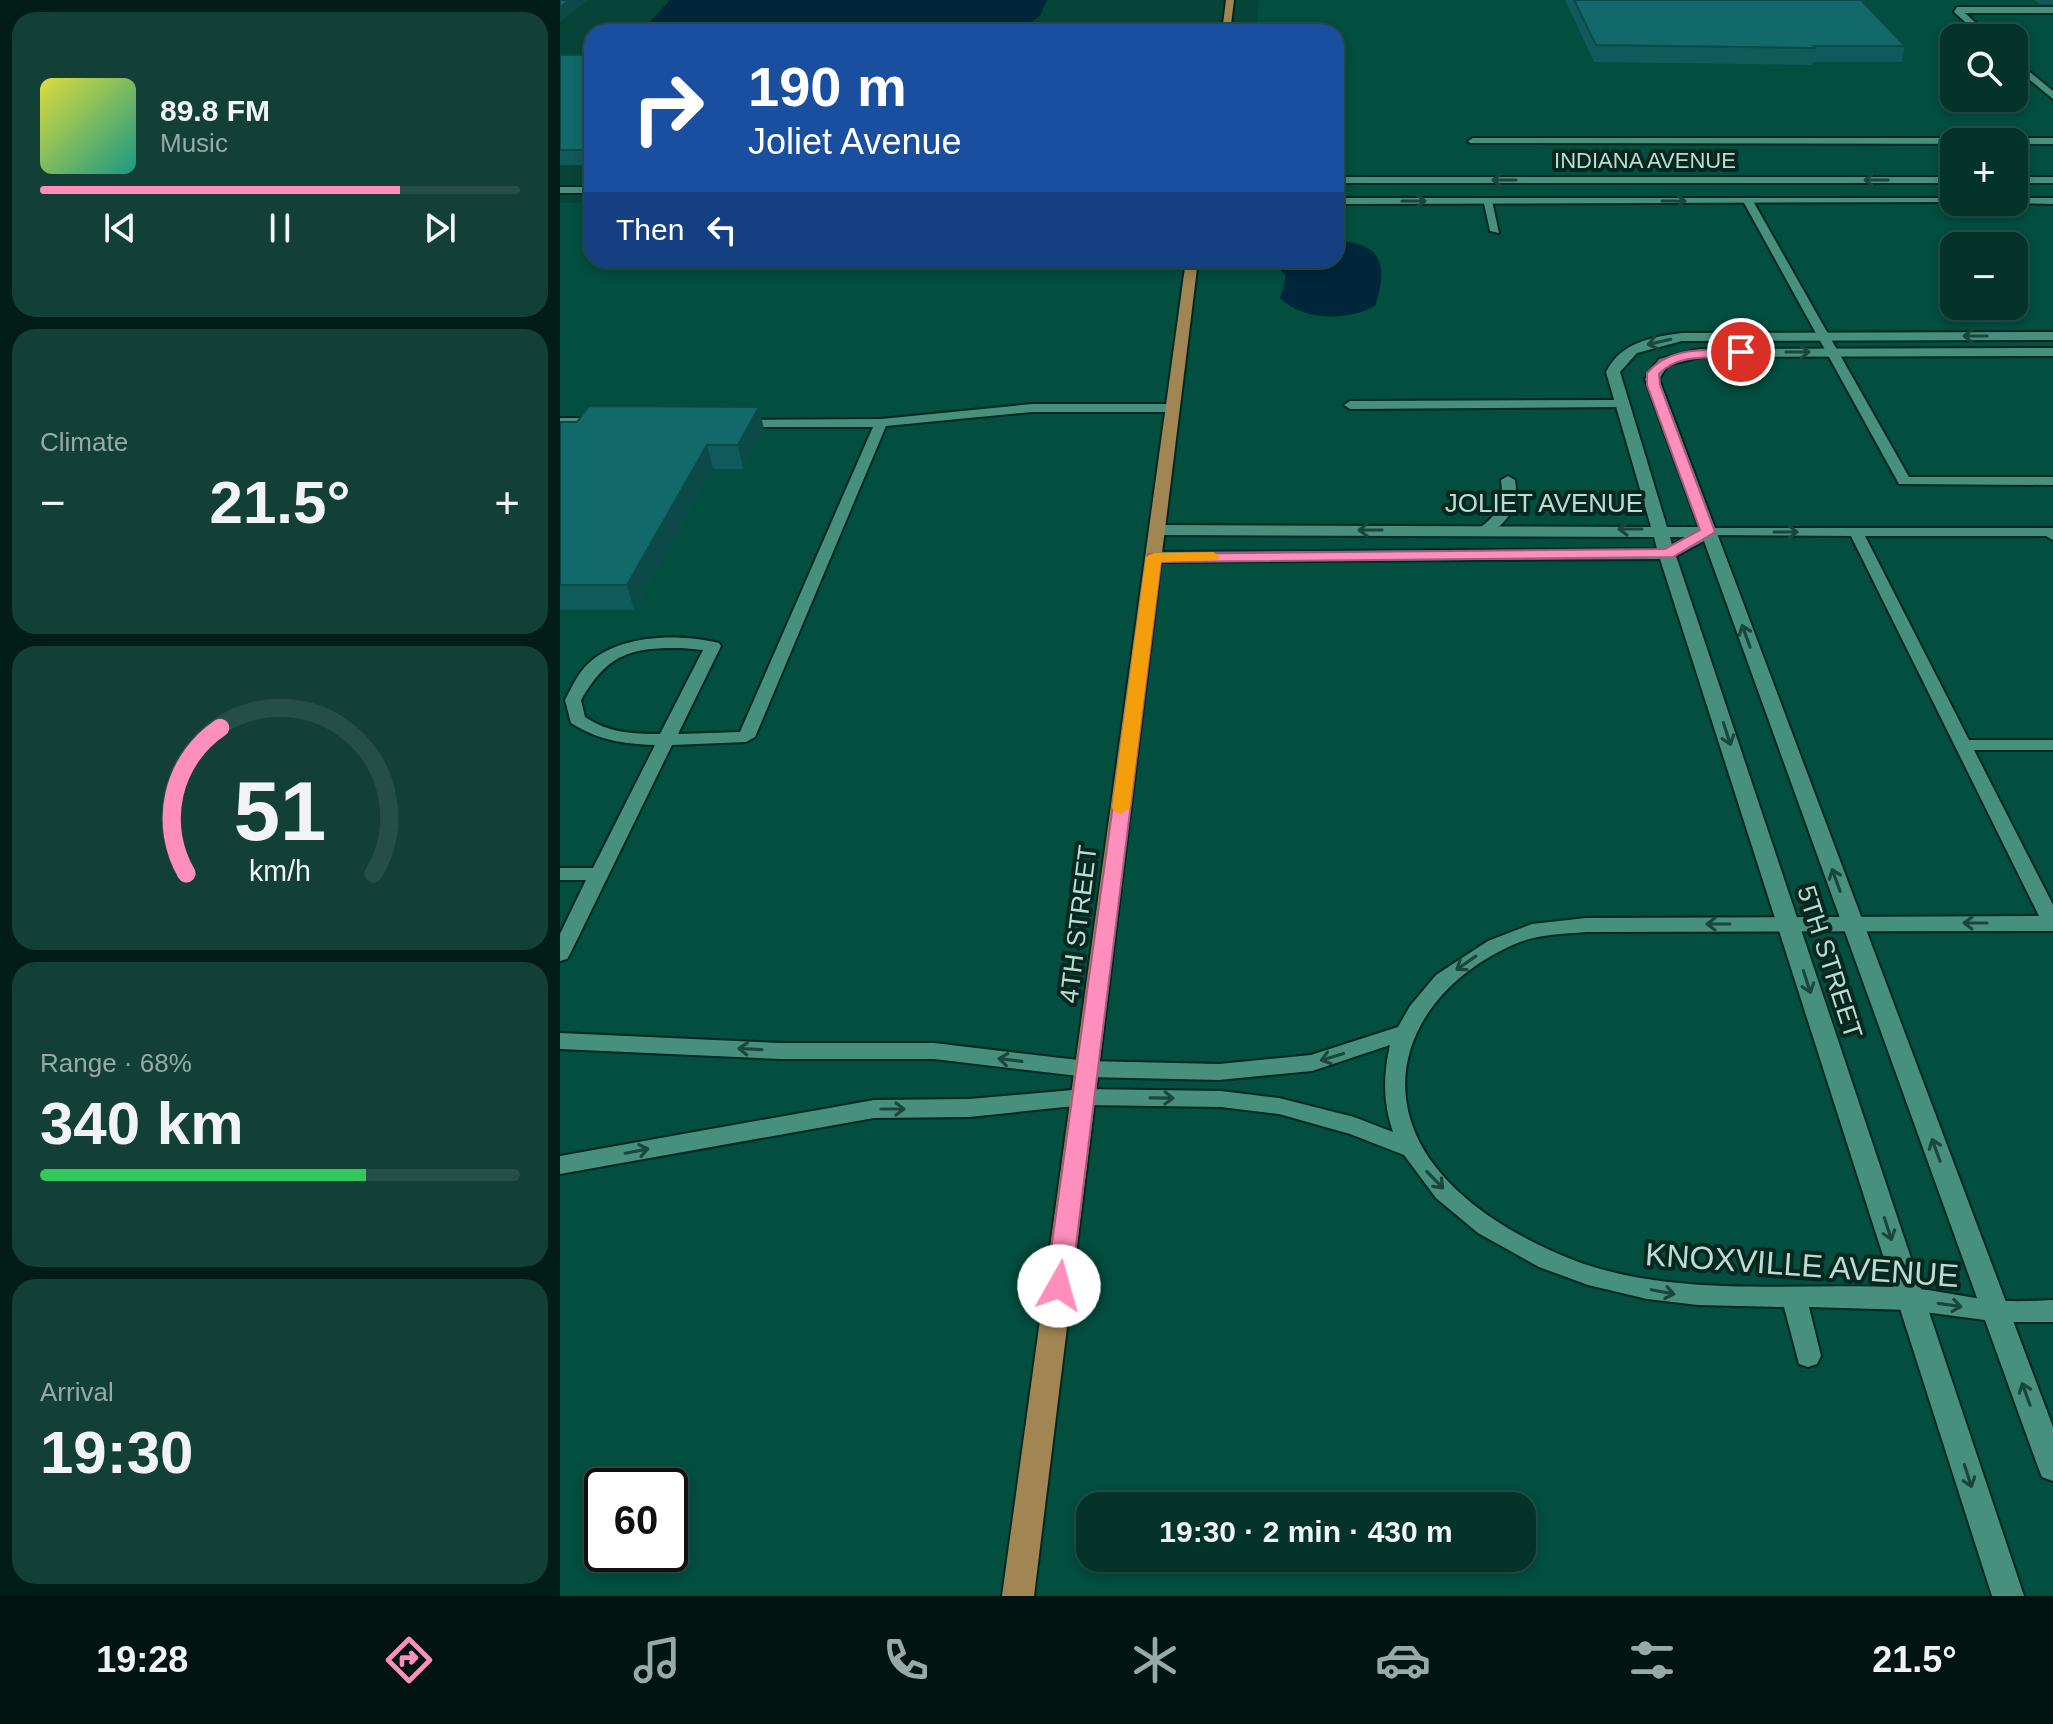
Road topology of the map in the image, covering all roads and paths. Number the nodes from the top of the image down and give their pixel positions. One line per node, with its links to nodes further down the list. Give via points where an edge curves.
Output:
1 (1230, 0): 3 (main road)
2 (2053, 10): 4 (street, via 1957,10)
3 (1227, 24)
4 (1972, 24)
5 (2028, 75): 6 (street)
6 (2052, 96)
7 (1473, 141): 8 (lane)
8 (2053, 141)
9 (1344, 180): 10 (street, INDIANA AVENUE, one-way to 9)
10 (1940, 180)
11 (2028, 180): 12 (street)
12 (2053, 180)
13 (560, 190): 14 (street)
14 (584, 190)
15 (1344, 201): 16 (street, INDIANA AVENUE, one-way to 16)
16 (1487, 201): 17 (street, INDIANA AVENUE, one-way to 17); 21 (lane)
17 (1748, 201): 18 (street, INDIANA AVENUE); 23 (lane)
18 (1940, 201)
19 (2028, 201): 20 (street)
20 (2053, 201)
21 (1495, 231)
22 (1191, 268): 29 (main road, 4TH STREET)
23 (1824, 336): 24 (street, one-way to 23); 25 (lane); 27 (street, 5TH STREET, one-way to 27, via 1682,337 1631,351 1613,372)
24 (2053, 336)
25 (1832, 352): 26 (street); 35 (lane, via 1904,481); 39 (street, 5TH STREET, one-way to 25, via 1653,373 1665,360 1711,352)
26 (2053, 352)
27 (1620, 404): 28 (lane); 36 (street, 5TH STREET)
28 (1350, 405)
29 (1173, 408): 33 (lane, via 1032,408); 37 (main road, 4TH STREET)
30 (560, 422): 31 (lane)
31 (621, 422)
32 (728, 422): 33 (lane)
33 (881, 423): 44 (lane, via 746,737)
34 (1508, 480): 38 (lane, via 1511,507)
35 (2053, 481)
36 (1661, 529): 38 (street, JOLIET AVENUE, one-way to 38); 39 (street, JOLIET AVENUE); 42 (street, 5TH STREET)
37 (1157, 530): 38 (street, JOLIET AVENUE, one-way to 37); 43 (main road, 4TH STREET)
38 (1486, 530)
39 (1708, 532): 40 (lane, one-way to 40); 42 (street, JOLIET AVENUE); 50 (street, 5TH STREET, one-way to 39)
40 (1856, 532): 41 (lane); 45 (lane)
41 (2053, 536)
42 (1667, 554): 43 (street, JOLIET AVENUE); 49 (street, 5TH STREET, one-way to 49)
43 (1154, 557): 55 (main road, 4TH STREET)
44 (668, 737): 44 (lane, via 713,646 682,641 649,644 617,653 592,668 573,700 577,719 599,733); 48 (lane)
45 (1963, 745): 46 (lane); 51 (lane)
46 (2053, 745)
47 (560, 874): 48 (lane)
48 (599, 874): 52 (lane)
49 (1788, 923): 50 (lane, KNOXVILLE AVENUE); 53 (lane, KNOXVILLE AVENUE, one-way to 53, via 1586,925 1533,931 1488,948 1447,977 1415,1013); 60 (street, 5TH STREET, one-way to 60)
50 (1852, 923): 51 (lane, KNOXVILLE AVENUE, one-way to 50); 62 (street, 5TH STREET, one-way to 50)
51 (2053, 923)
52 (560, 954)
53 (1406, 1032): 55 (lane, one-way to 55, via 1312,1063 1270,1069); 57 (lane, KNOXVILLE AVENUE, via 1394,1085 1399,1120)
54 (560, 1041): 55 (lane, one-way to 54, via 934,1051 781,1051)
55 (1087, 1069): 56 (main road, 4TH STREET)
56 (1084, 1097): 57 (lane, one-way to 57, via 1221,1099 1279,1106); 58 (lane, one-way to 56, via 874,1109 969,1108); 65 (main road, 4TH STREET)
57 (1411, 1148): 59 (lane, KNOXVILLE AVENUE, one-way to 59, via 1473,1218 1529,1253 1594,1279 1680,1295)
58 (560, 1165)
59 (1794, 1298): 60 (lane, KNOXVILLE AVENUE); 63 (lane)
60 (1911, 1299): 62 (lane, KNOXVILLE AVENUE, one-way to 62); 66 (street, 5TH STREET, one-way to 66)
61 (2053, 1311): 62 (lane, KNOXVILLE AVENUE)
62 (1996, 1312): 64 (street, 5TH STREET, one-way to 62)
63 (1808, 1356)
64 (2053, 1467)
65 (1018, 1596)
66 (2008, 1596)

